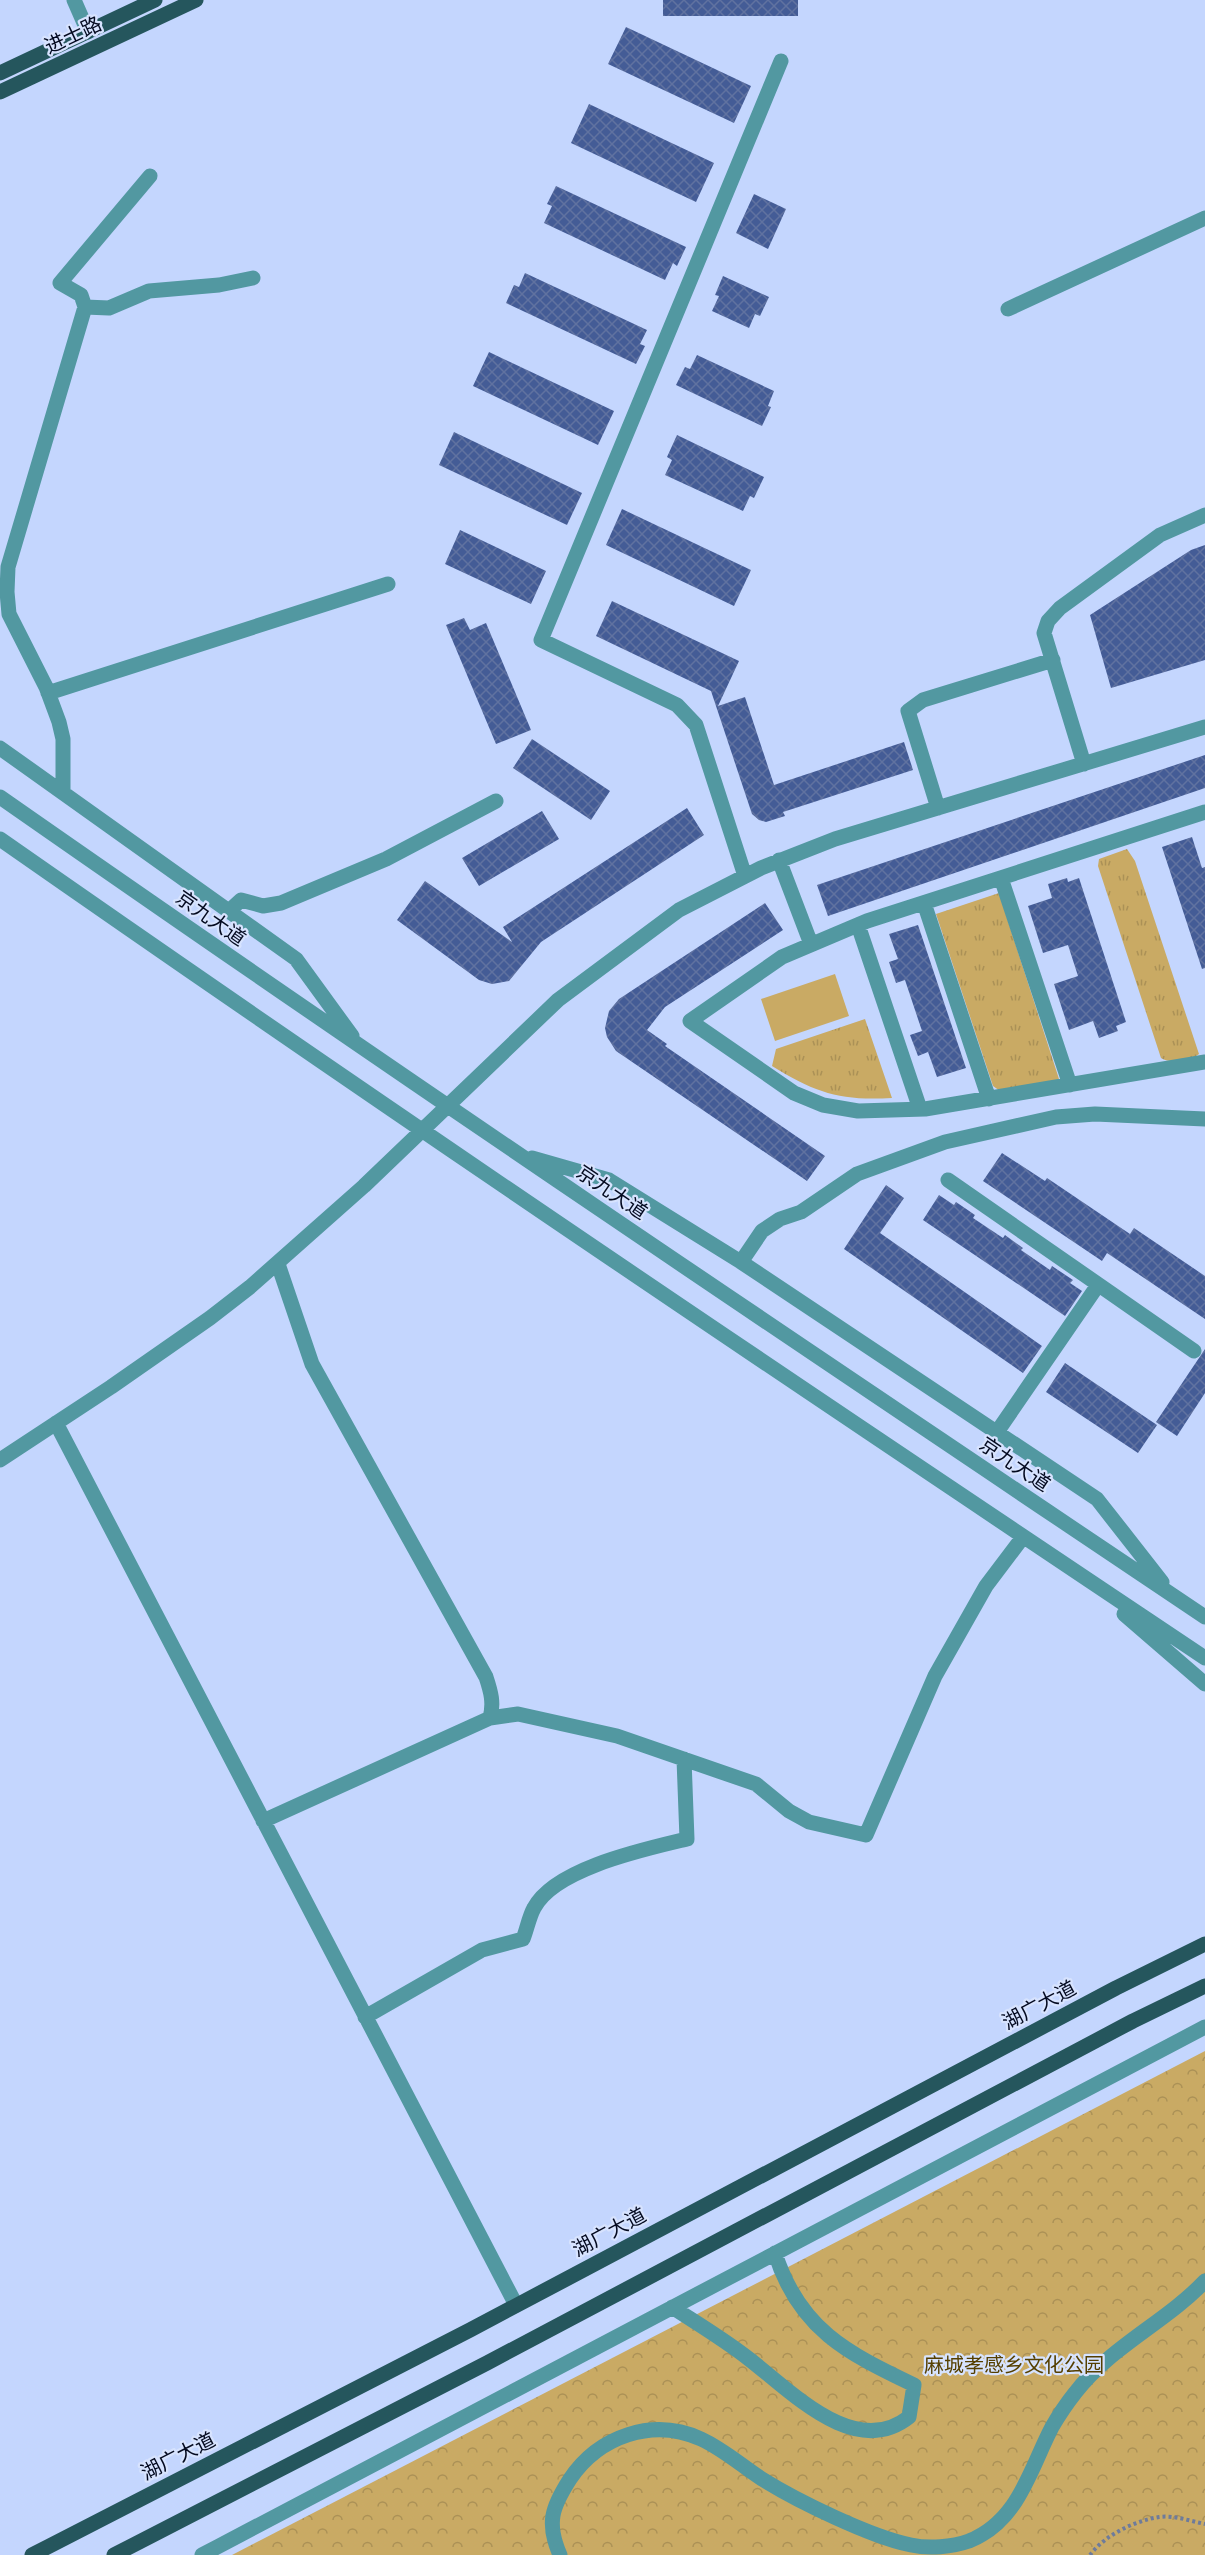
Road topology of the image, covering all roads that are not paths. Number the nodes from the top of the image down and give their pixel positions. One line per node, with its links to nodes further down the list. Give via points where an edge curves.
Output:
1 (74, 0): 4 (street)
2 (155, 0): 4 (main road, 进士路)
3 (196, 0): 7 (main road, 进士路)
4 (88, 32): 6 (main road, 进士路)
5 (781, 61): 27 (street, via 541,640 668,700 691,718)
6 (0, 73)
7 (0, 92)
8 (150, 176): 11 (street, via 60,283 81,295)
9 (1205, 218): 12 (street)
10 (253, 278): 11 (street, via 149,291 109,308)
11 (85, 307): 16 (street, via 8,567 9,614)
12 (1008, 309)
13 (1205, 515): 15 (street, via 1160,535 1053,614 1044,633)
14 (388, 584): 16 (street)
15 (1053, 660): 19 (street); 23 (street, via 923,700 908,711)
16 (48, 693): 20 (street, via 63,739)
17 (1205, 728): 19 (street)
18 (0, 748): 20 (street)
19 (1084, 764): 23 (street)
20 (63, 791): 30 (street)
21 (0, 797): 33 (street, 京九大道)
22 (496, 801): 30 (street, via 386,859 281,903 263,906 241,900)
23 (938, 808): 26 (street)
24 (1205, 812): 28 (street)
25 (0, 839): 48 (street)
26 (779, 860): 27 (street); 32 (street)
27 (745, 876): 42 (street, via 679,910 558,1000)
28 (1001, 878): 29 (street); 35 (street)
29 (924, 903): 31 (street); 36 (street)
30 (230, 911): 33 (street, via 296,958)
31 (858, 925): 32 (street); 37 (street)
32 (811, 944): 37 (street, via 782,957 690,1021 794,1093 823,1105 858,1111)
33 (359, 1045): 39 (street, 京九大道)
34 (1205, 1062): 35 (street)
35 (1070, 1085): 36 (street)
36 (989, 1099): 37 (street)
37 (920, 1109)
38 (1205, 1119): 41 (street, via 1071,1115 945,1142 857,1174 801,1212 780,1219 762,1231)
39 (519, 1154): 41 (street, via 609,1180); 50 (street, 京九大道)
40 (948, 1180): 43 (street)
41 (741, 1262): 46 (street)
42 (278, 1264): 45 (street, via 210,1318); 54 (street, via 312,1364 486,1677 492,1694)
43 (1098, 1285): 44 (street); 46 (street)
44 (1194, 1352)
45 (56, 1423): 47 (street); 56 (street)
46 (997, 1432): 50 (street, via 1097,1499)
47 (0, 1460)
48 (1023, 1537): 49 (street); 55 (street, via 986,1587 935,1676 866,1835 809,1822 756,1784)
49 (1071, 1569): 52 (street); 53 (street)
50 (1171, 1594): 51 (street, 京九大道)
51 (1205, 1617)
52 (1205, 1658)
53 (1205, 1684)
54 (490, 1718): 55 (street, via 518,1714 617,1736); 56 (street)
55 (684, 1759): 59 (street, via 687,1839 604,1862 557,1885 535,1907 523,1939 482,1950)
56 (263, 1821): 59 (street)
57 (1205, 1944): 63 (main road, 湖广大道)
58 (1205, 1986): 66 (main road)
59 (365, 2017): 63 (street)
60 (1205, 2026): 61 (street)
61 (776, 2253): 64 (street); 64 (street, via 788,2286 808,2317 862,2359 914,2385 909,2417 881,2431 869,2432 831,2419 793,2396 725,2341)
62 (1205, 2280): 68 (street, via 1088,2378 1053,2427 1016,2502 994,2526 969,2541 931,2547 897,2542 764,2480 701,2439 652,2430 638,2431 606,2444 573,2475 553,2510 553,2533)
63 (516, 2306): 65 (main road, 湖广大道)
64 (672, 2307): 67 (street)
65 (32, 2555)
66 (114, 2555)
67 (202, 2555)
68 (560, 2555)

